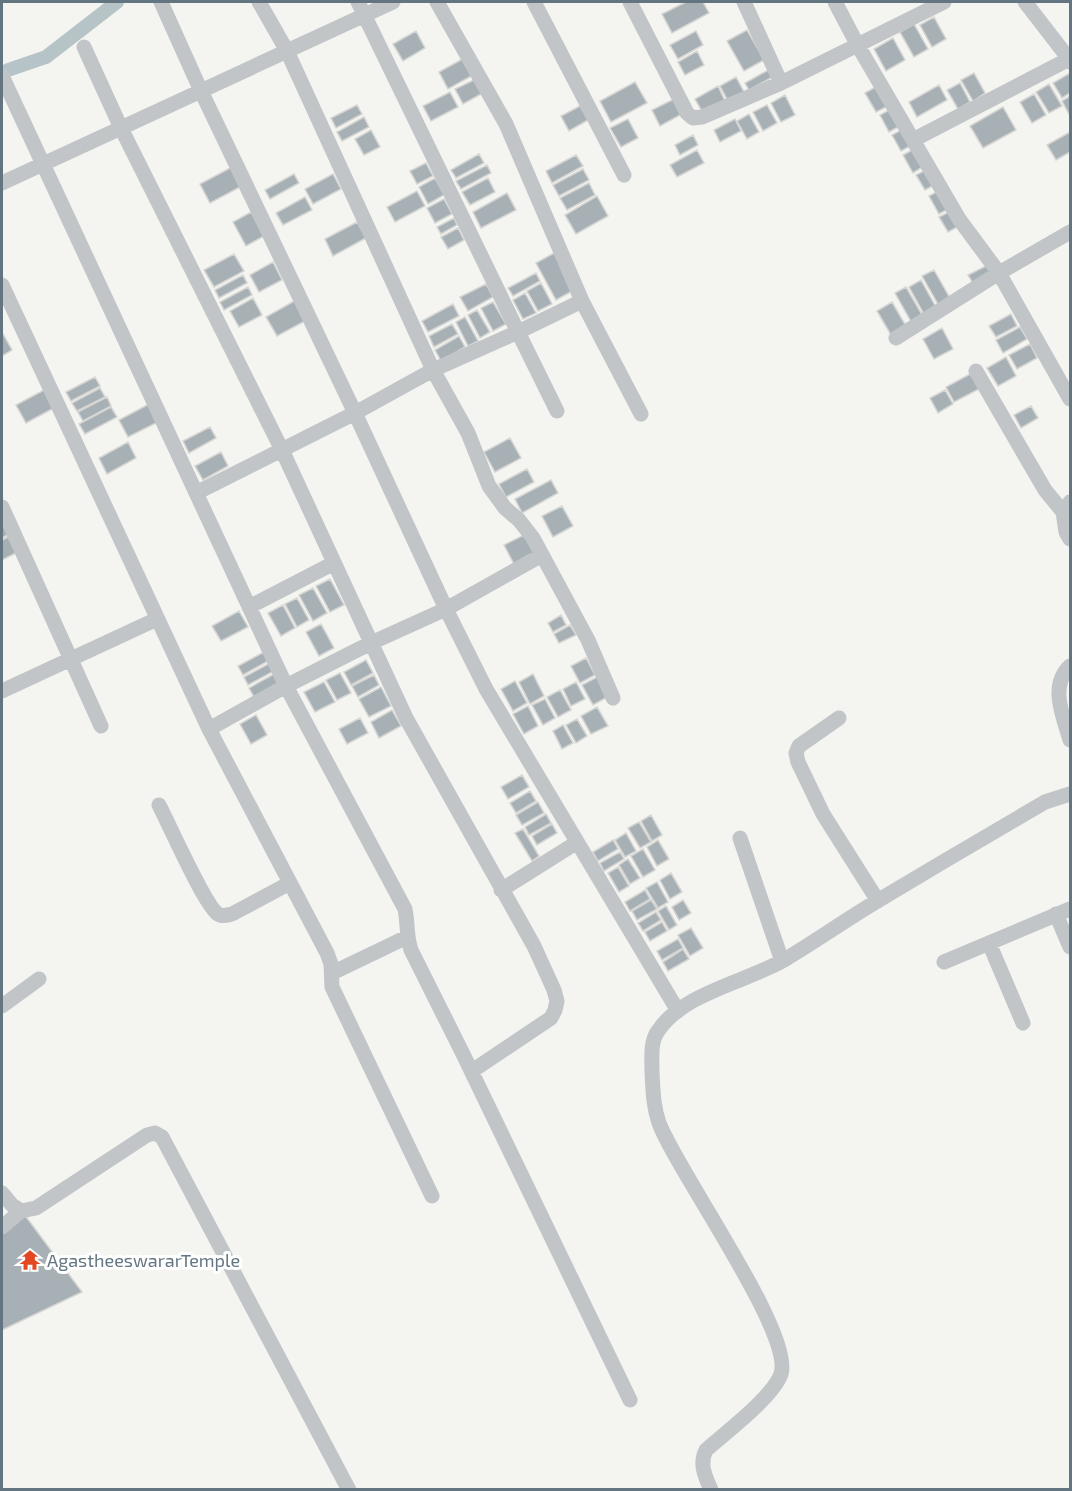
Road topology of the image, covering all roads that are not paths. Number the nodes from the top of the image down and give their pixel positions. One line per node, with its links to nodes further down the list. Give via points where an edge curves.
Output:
1 (161, 2): 18 (street)
2 (259, 2): 14 (street)
3 (393, 2): 11 (street)
4 (437, 2): 27 (street, via 506,124)
5 (534, 2): 22 (street)
6 (630, 2): 17 (street, via 693,118)
7 (744, 2): 17 (street)
8 (835, 2): 12 (street)
9 (1025, 2): 15 (street)
10 (935, 3): 12 (street)
11 (361, 8): 14 (street); 28 (street)
12 (857, 44): 17 (street); 20 (street)
13 (84, 47): 19 (street)
14 (287, 51): 18 (street); 30 (street)
15 (1070, 60): 20 (street)
16 (2, 76): 21 (street)
17 (781, 83)
18 (201, 91): 19 (street); 34 (street)
19 (121, 128): 21 (street); 36 (street)
20 (913, 140): 25 (street, via 959,219)
21 (42, 164): 23 (street); 37 (street)
22 (624, 175)
23 (2, 183)
24 (1071, 232): 25 (street)
25 (999, 273): 29 (street); 32 (street)
26 (2, 285): 45 (street)
27 (582, 301): 28 (street); 35 (street)
28 (518, 332): 30 (street); 33 (street)
29 (896, 338)
30 (433, 370): 34 (street); 41 (street, via 468,433 495,496 526,528)
31 (976, 371): 39 (street, via 1045,490)
32 (1071, 399)
33 (557, 411)
34 (355, 413): 36 (street); 44 (street)
35 (641, 414)
36 (282, 450): 37 (street); 42 (street)
37 (196, 493): 43 (street)
38 (2, 507): 47 (street)
39 (1067, 507): 40 (street, via 1066,532)
40 (1071, 539)
41 (542, 555): 44 (street); 51 (street, via 588,640)
42 (334, 563): 43 (street); 46 (street)
43 (249, 607): 49 (street)
44 (446, 609): 46 (street); 59 (street, via 486,689)
45 (158, 619): 47 (street); 54 (street)
46 (371, 643): 49 (street); 61 (street, via 406,718)
47 (72, 660): 50 (street); 53 (street)
48 (1071, 666): 55 (street, via 1059,681 1059,698)
49 (286, 686): 54 (street); 64 (street, via 405,909)
50 (2, 691)
51 (613, 698)
52 (839, 717): 62 (street, via 799,746 796,753 823,814)
53 (101, 726)
54 (209, 729): 60 (street)
55 (1071, 740)
56 (1071, 794): 62 (street, via 1045,802)
57 (159, 805): 60 (street, via 204,897 217,914 232,914)
58 (740, 838): 67 (street)
59 (576, 843): 61 (street); 72 (street)
60 (290, 883): 69 (street, via 327,953)
61 (501, 890): 74 (street, via 534,946 557,1000 551,1018)
62 (878, 901): 67 (street)
63 (1063, 912): 65 (street); 66 (street)
64 (407, 937): 69 (street); 74 (street)
65 (989, 943): 68 (street); 73 (street)
66 (1071, 947)
67 (782, 961): 72 (street)
68 (944, 962)
69 (332, 973): 76 (street, via 332,987)
70 (39, 979): 71 (street)
71 (2, 1006)
72 (678, 1011): 81 (street, via 656,1033 651,1053 654,1105 659,1122 673,1154 741,1268 779,1344 782,1364 781,1375 768,1395 706,1450 703,1472)
73 (1023, 1023)
74 (472, 1071): 79 (street)
75 (2, 1193): 77 (street)
76 (432, 1196)
77 (21, 1211): 78 (street); 80 (street, via 36,1208 147,1135 155,1133 162,1137)
78 (2, 1227)
79 (630, 1400)
80 (349, 1490)
81 (711, 1490)

